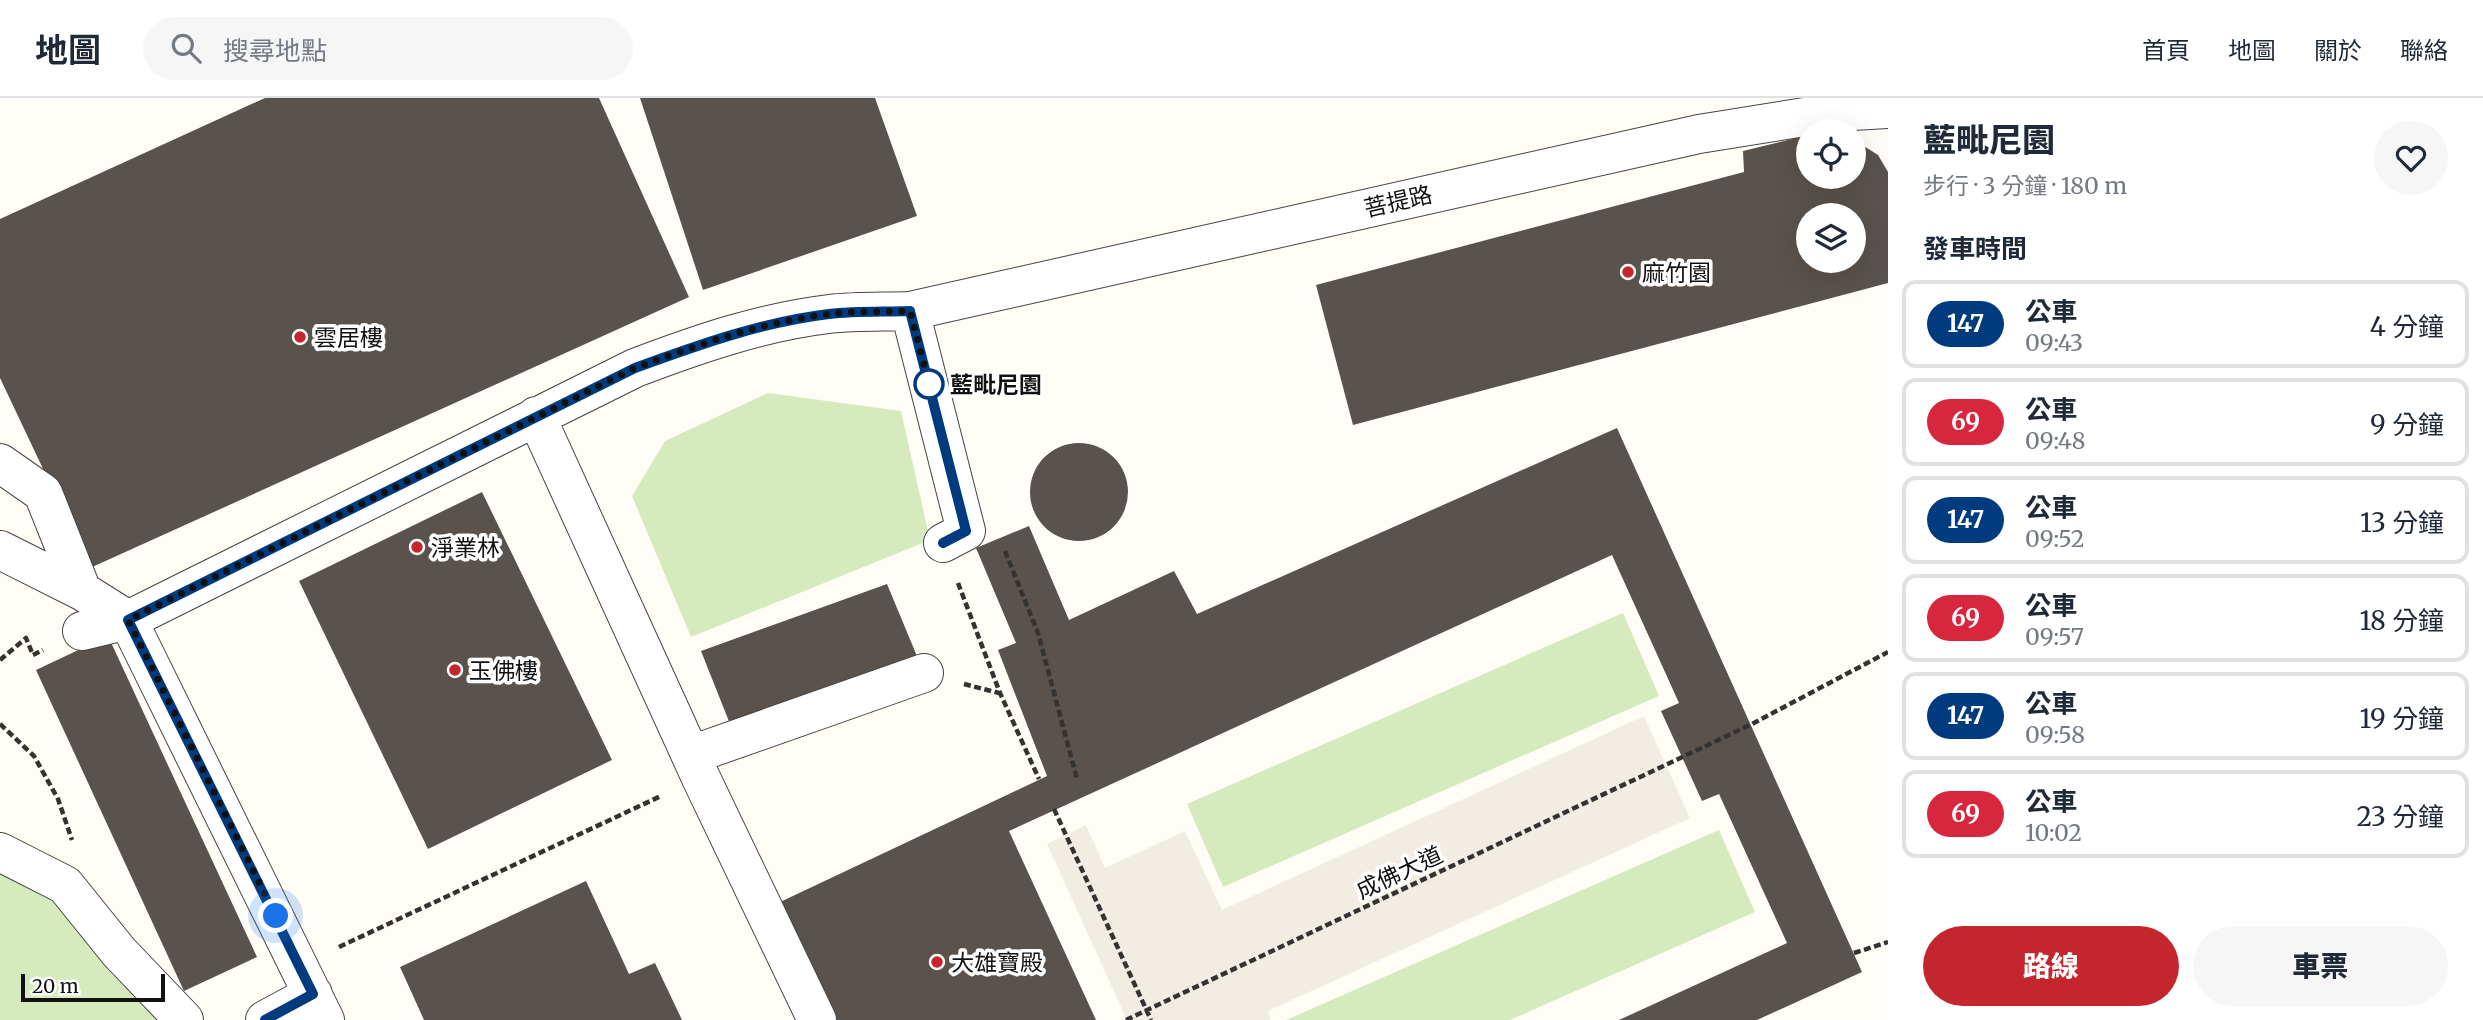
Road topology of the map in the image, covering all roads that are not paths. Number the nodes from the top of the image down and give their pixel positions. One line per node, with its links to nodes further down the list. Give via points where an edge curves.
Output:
1 (1888, 109): 2 (lane, 菩提路, via 1836,112 1699,134)
2 (910, 311): 3 (lane, 菩提路, via 829,314 750,329 635,368); 5 (lane, via 966,531)
3 (536, 416): 8 (lane, 菩提路); 11 (lane)
4 (0, 463): 7 (lane, via 43,493)
5 (943, 543)
6 (0, 550): 7 (lane)
7 (82, 591): 8 (lane)
8 (128, 620): 9 (lane, 菩提路); 13 (lane)
9 (82, 631)
10 (924, 674): 11 (lane)
11 (696, 766): 16 (lane)
12 (0, 852): 14 (lane, via 65,885 119,952)
13 (313, 993): 15 (lane)
14 (184, 1020)
15 (265, 1020)
16 (817, 1020)

